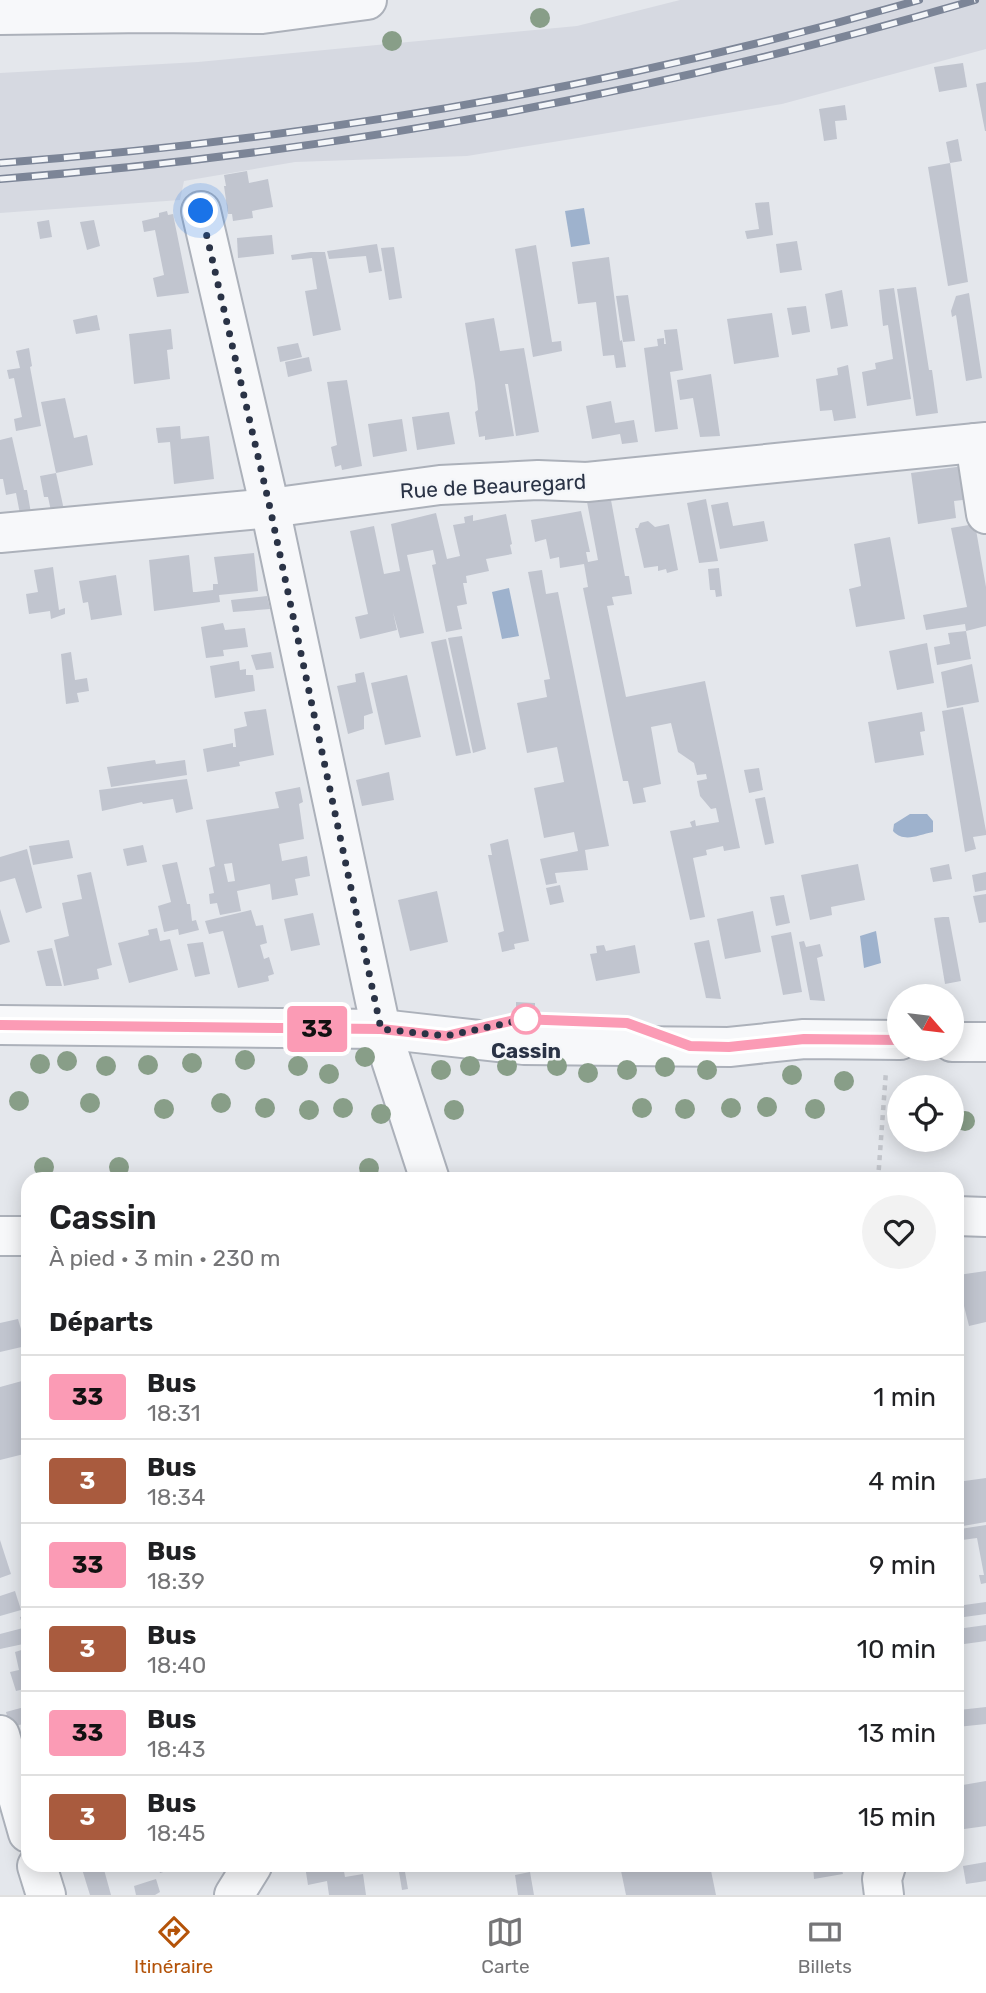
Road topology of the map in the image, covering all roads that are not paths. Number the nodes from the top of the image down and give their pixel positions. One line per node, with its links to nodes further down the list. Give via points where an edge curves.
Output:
1 (367, 0): 2 (street, via 262,14)
2 (145, 6): 3 (street)
3 (0, 15)
4 (201, 211): 6 (street)
5 (981, 442): 6 (street, Rue de Beauregard, via 587,482 440,485); 7 (street)
6 (270, 508): 8 (street, Rue de Beauregard); 10 (street)
7 (986, 514)
8 (0, 533)
9 (0, 1025): 10 (street)
10 (381, 1029): 13 (street, via 524,1045 729,1047 804,1039); 14 (street)
11 (964, 1042): 12 (street)
12 (986, 1042)
13 (887, 1049)
14 (427, 1172)
15 (964, 1216): 16 (street)
16 (986, 1217)
17 (0, 1236): 18 (street)
18 (21, 1236)
19 (0, 1735): 20 (street)
20 (21, 1808)
21 (39, 1872): 24 (street)
22 (248, 1872): 25 (street)
23 (884, 1872): 26 (street)
24 (46, 1895)
25 (234, 1895)
26 (884, 1895)

